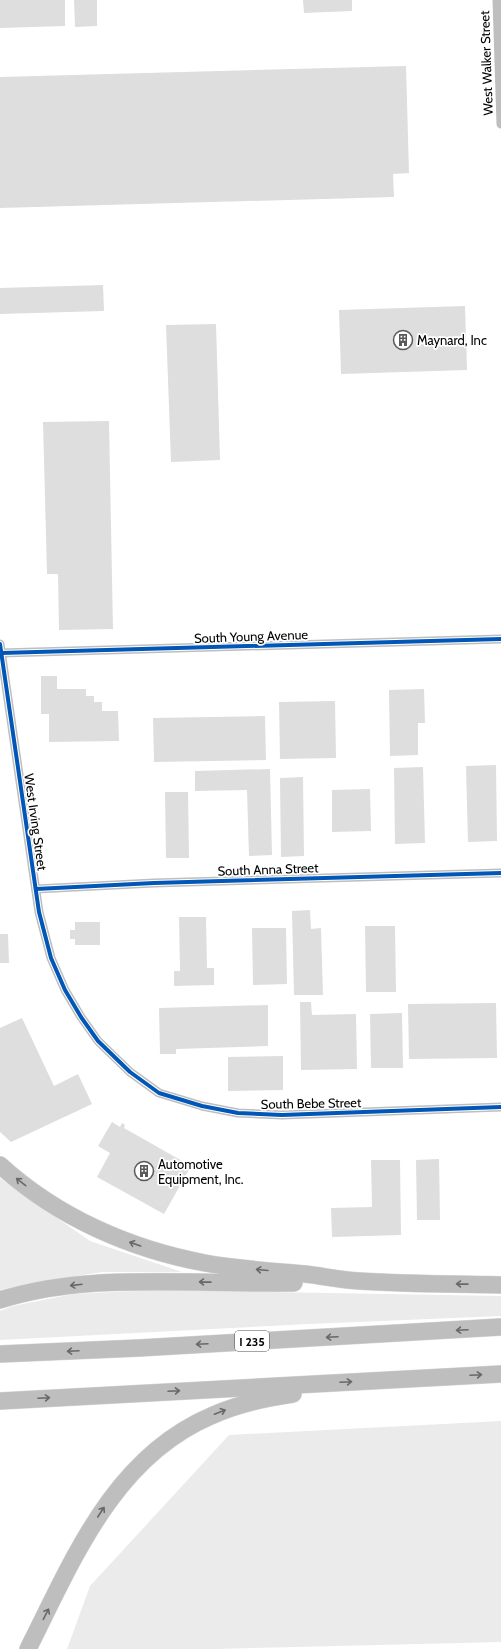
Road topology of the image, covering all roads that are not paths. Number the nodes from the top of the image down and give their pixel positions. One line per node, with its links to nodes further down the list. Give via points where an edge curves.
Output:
1 (497, 0): 2 (street, West Walker Street)
2 (501, 124)
3 (501, 639): 4 (street, South Young Avenue)
4 (1, 648): 6 (street, West Irving Street)
5 (501, 873): 6 (street, South Anna Street, via 154,882)
6 (36, 889): 7 (street, West Irving Street, via 51,958 65,990 98,1041)
7 (130, 1072): 8 (street, South Bebe Street, via 159,1093 238,1114 282,1115)
8 (501, 1107)
9 (0, 1165): 10 (highway, one-way to 9, via 222,1265 186,1259 146,1248 102,1231 60,1209)
10 (356, 1281): 11 (highway, one-way to 10); 12 (highway, one-way to 12, via 111,1282 57,1287)
11 (501, 1285)
12 (0, 1300)
13 (501, 1327): 14 (highway, I 235, one-way to 14)
14 (2, 1354)
15 (501, 1374): 16 (highway, one-way to 15)
16 (323, 1383): 17 (highway, one-way to 16); 18 (highway, one-way to 16, via 81,1546 106,1504 144,1460 176,1436 210,1416 278,1396 301,1393)
17 (3, 1401)
18 (28, 1649)

